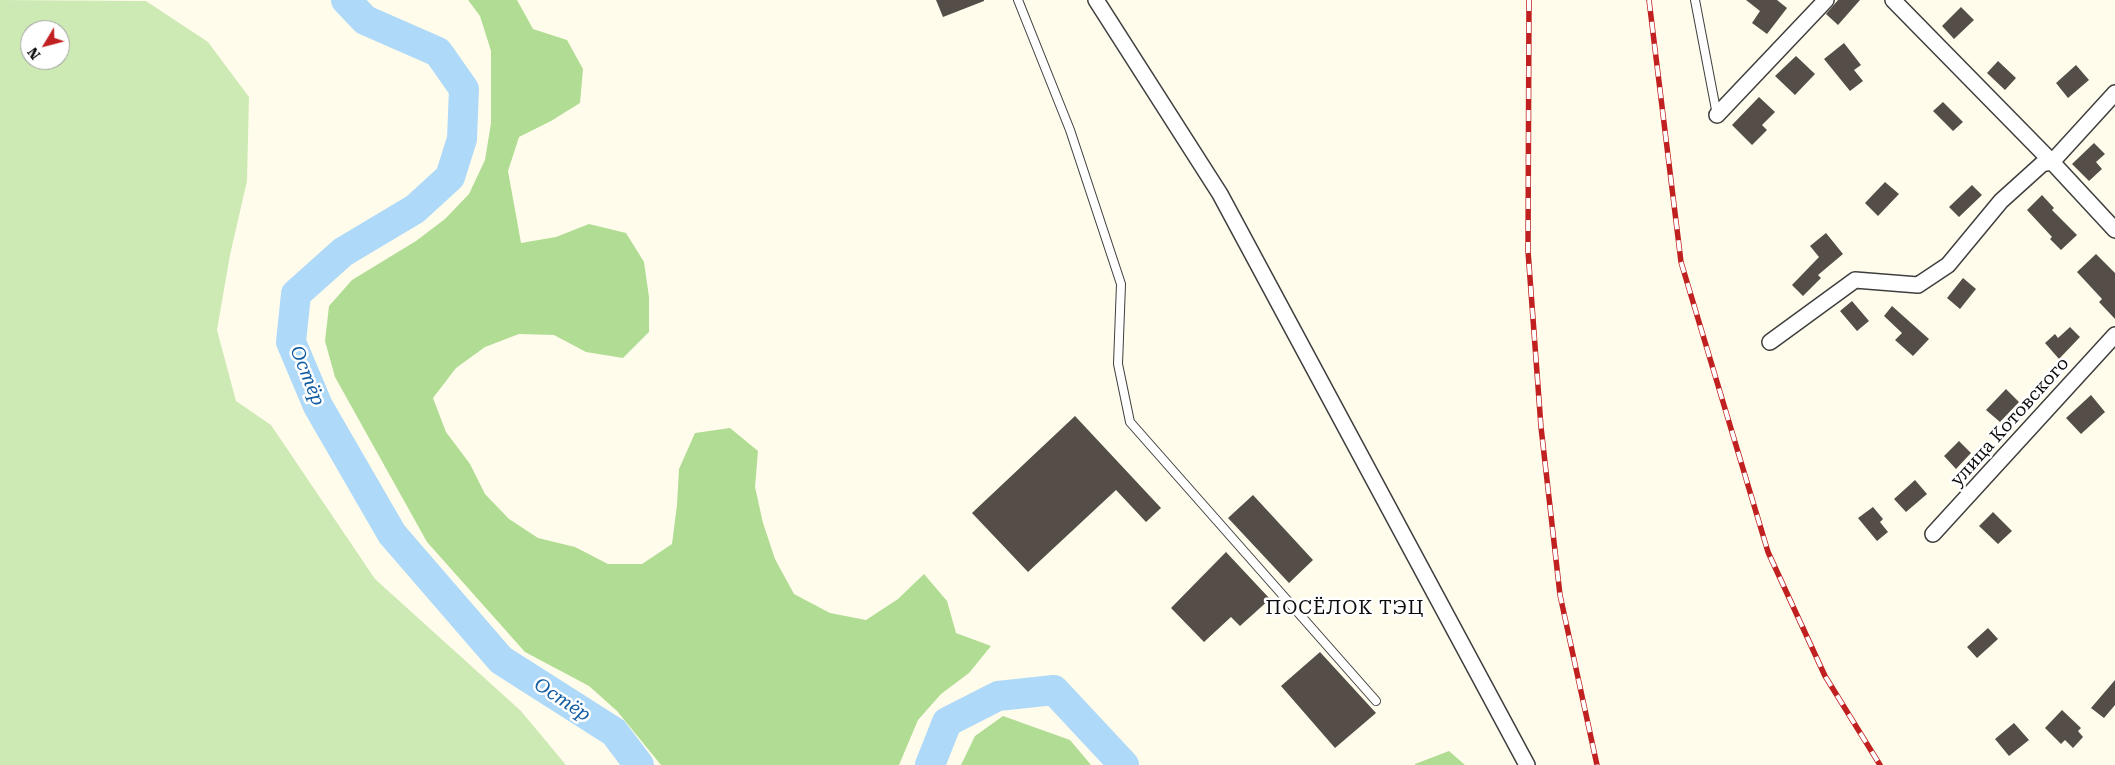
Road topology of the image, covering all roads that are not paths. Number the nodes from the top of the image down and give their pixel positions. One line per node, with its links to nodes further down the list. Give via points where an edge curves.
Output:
1 (1018, 0): 13 (lane, via 1070,130 1121,284 1118,364 1130,422)
2 (1096, 0): 14 (street, via 1220,194)
3 (1695, 0): 7 (lane)
4 (1826, 0): 7 (street)
5 (1893, 0): 8 (street)
6 (2115, 93): 8 (street)
7 (1717, 115)
8 (2052, 162): 9 (street); 11 (street, via 2042,164 2001,201 1948,264 1918,285 1856,280)
9 (2115, 230)
10 (2115, 335): 12 (street, улица Котовского)
11 (1770, 342)
12 (1933, 534)
13 (1376, 701)
14 (1527, 765)

